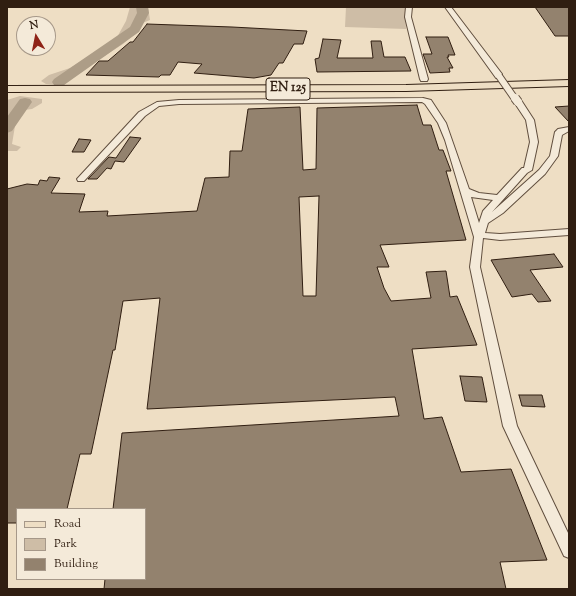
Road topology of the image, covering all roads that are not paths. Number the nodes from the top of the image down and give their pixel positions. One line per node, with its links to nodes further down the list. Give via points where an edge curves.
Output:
1 (409, 7): 3 (street, via 408,17)
2 (448, 7): 11 (street, bridge, via 530,120 534,142 528,170 525,170)
3 (424, 79)
4 (569, 83): 5 (main road, EN 125, via 345,89)
5 (7, 89)
6 (569, 89): 7 (main road, EN 125, via 379,94)
7 (7, 94)
8 (569, 129): 12 (street, via 558,134 554,156 542,172 500,211)
9 (81, 179): 10 (street, via 142,114 158,104 423,100 428,102 442,123)
10 (465, 191): 11 (street, via 477,196); 14 (street)
11 (500, 198): 12 (street, via 488,211)
12 (484, 222): 14 (street)
13 (569, 232): 14 (street)
14 (479, 236): 15 (street, via 475,267 510,426)
15 (569, 551)

